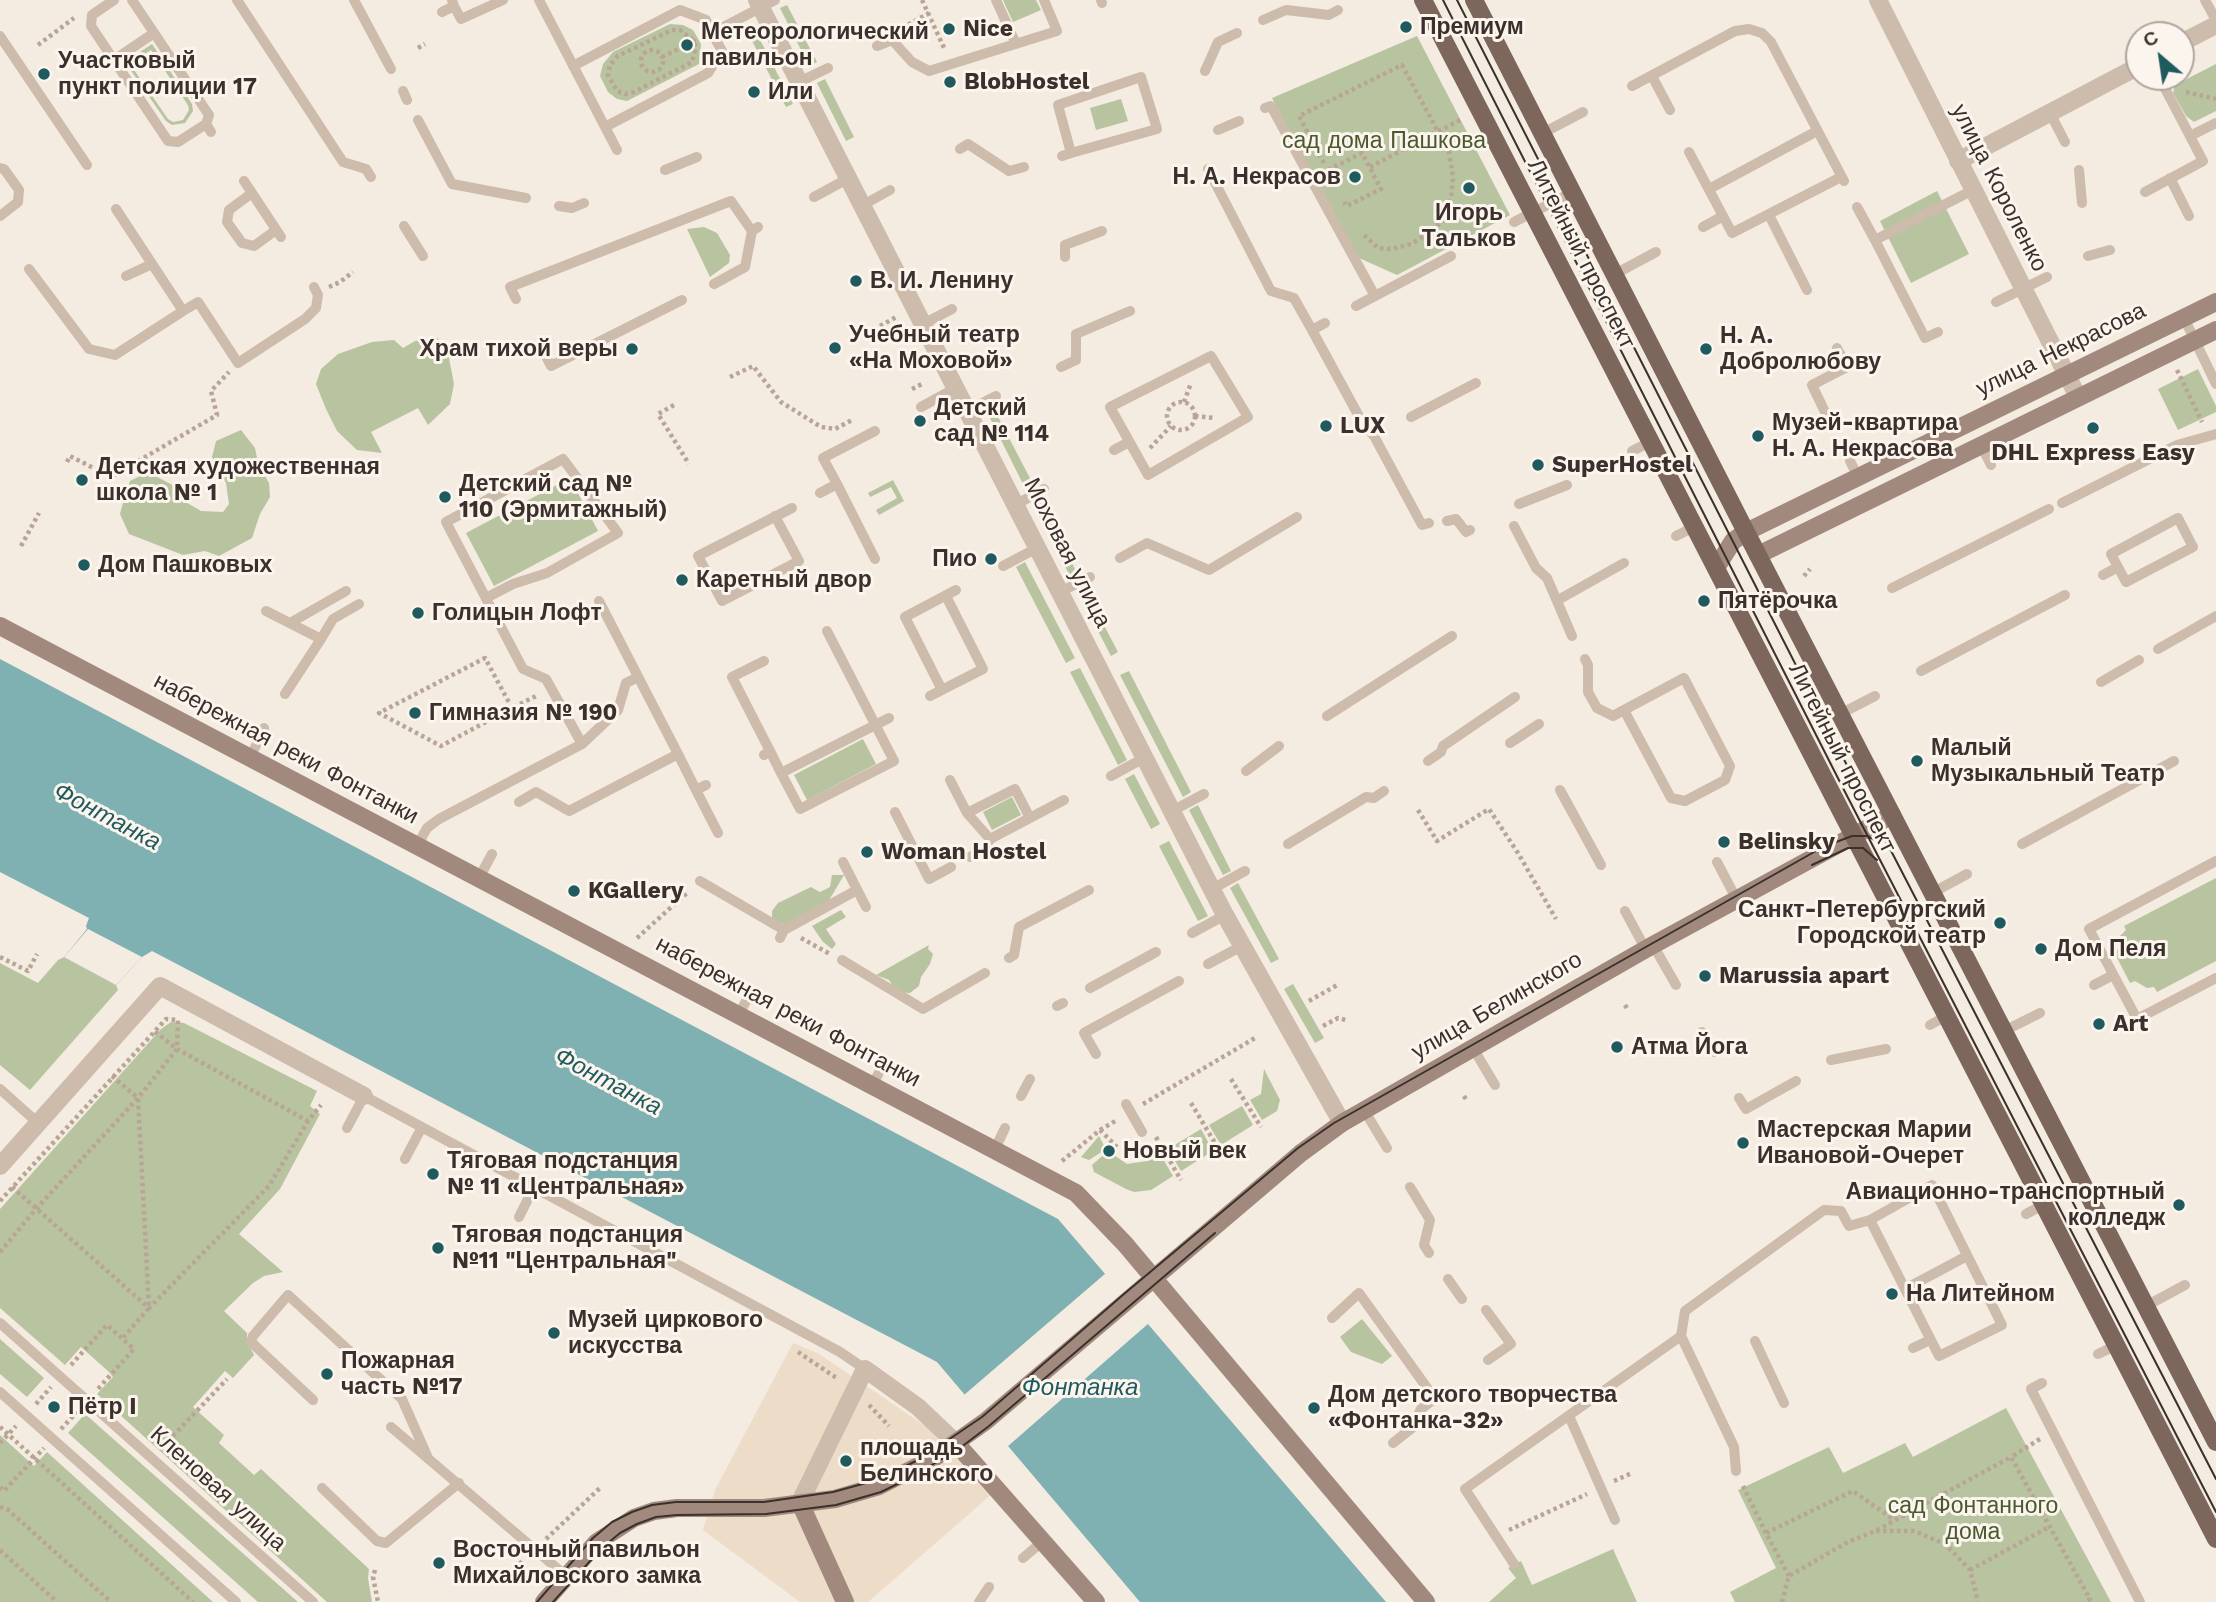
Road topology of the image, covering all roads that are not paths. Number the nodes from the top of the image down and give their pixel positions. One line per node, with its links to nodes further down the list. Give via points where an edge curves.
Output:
1 (114, 0): 28 (lane, via 92,15 91,26)
2 (132, 0): 19 (lane)
3 (237, 0): 65 (lane, via 343,162 366,169)
4 (354, 0): 26 (lane)
5 (503, 0): 13 (lane, via 461,19)
6 (539, 0): 29 (lane)
7 (996, 0): 25 (lane)
8 (1044, 0): 25 (lane, via 1057,31)
9 (1423, 0): 83 (main road, Литейный проспект)
10 (1474, 0): 48 (main road, Литейный проспект)
11 (1878, 0): 57 (street, улица Короленко)
12 (2205, 0): 18 (lane)
13 (453, 3): 16 (lane)
14 (764, 3): 20 (lane); 35 (street, Моховая улица)
15 (1338, 10): 17 (lane, via 1329,15 1286,10)
16 (442, 12)
17 (1263, 20)
18 (2216, 23): 22 (street)
19 (154, 33): 28 (lane); 28 (lane, via 209,115 209,128 178,142 168,141)
20 (712, 33): 29 (lane, via 705,20 680,10); 45 (lane, via 722,51 708,73)
21 (1237, 33): 32 (lane, via 1218,42)
22 (2195, 35)
23 (0, 36): 59 (lane)
24 (391, 38): 26 (lane)
25 (1016, 44): 27 (lane, via 929,71 912,62 892,40)
26 (378, 45): 31 (lane)
27 (877, 46)
28 (114, 60)
29 (573, 66): 45 (lane)
30 (828, 68): 35 (lane)
31 (391, 69)
32 (1205, 71)
33 (2125, 73): 41 (street)
34 (1652, 76): 36 (lane); 39 (lane); 47 (lane, via 1735,31 1762,33)
35 (799, 82): 66 (street, Моховая улица)
36 (1632, 86)
37 (2167, 91): 49 (lane)
38 (1265, 108): 108 (lane, via 1271,106)
39 (1670, 110)
40 (1583, 112): 48 (lane)
41 (2050, 113): 50 (lane); 57 (street)
42 (418, 120): 76 (lane, via 452,184)
43 (1239, 121): 46 (lane)
44 (2216, 123): 49 (lane)
45 (605, 127): 52 (lane)
46 (1218, 130)
47 (1817, 131): 69 (lane); 84 (lane, via 1843,179)
48 (1543, 133): 72 (main road, Литейный проспект)
49 (2190, 136): 58 (lane)
50 (2065, 142)
51 (960, 149): 60 (lane, via 968,144 1009,171)
52 (617, 150)
53 (1689, 152): 69 (lane)
54 (1067, 155): 54 (lane, via 1157,129 1141,77 1058,106)
55 (2216, 156): 58 (lane)
56 (698, 157): 63 (lane)
57 (1958, 161): 71 (street, улица Короленко)
58 (2203, 161): 67 (lane)
59 (87, 165)
60 (1024, 167)
61 (0, 168): 85 (lane, via 19,190 18,202)
62 (1208, 169): 120 (lane, via 1271,292 1294,298)
63 (665, 170)
64 (2079, 170): 77 (lane)
65 (372, 177)
66 (849, 178): 75 (lane); 79 (street, Моховая улица)
67 (2170, 178): 73 (lane); 87 (lane)
68 (244, 181): 74 (lane)
69 (1709, 189): 86 (lane)
70 (890, 190): 79 (lane)
71 (1973, 190): 92 (lane); 105 (street, улица Короленко)
72 (1573, 192): 83 (lane); 101 (main road, Литейный проспект)
73 (2144, 192)
74 (252, 193): 74 (lane, via 279,234 254,246 242,243 227,222 229,209)
75 (814, 197)
76 (526, 198)
77 (2082, 202)
78 (584, 203): 80 (lane, via 572,208)
79 (863, 205): 119 (street, Моховая улица)
80 (559, 206)
81 (1857, 207): 92 (lane)
82 (116, 209): 99 (lane)
83 (1533, 213): 88 (lane); 140 (main road, Литейный проспект)
84 (1769, 215): 86 (lane, via 1732,233); 106 (lane)
85 (0, 216)
86 (1724, 216): 90 (lane)
87 (2189, 216)
88 (1514, 222)
89 (404, 226): 95 (lane)
90 (1703, 227)
91 (1102, 231): 98 (lane, via 1065,245)
92 (1875, 240): 122 (lane, via 1925,338)
93 (2110, 250): 97 (lane)
94 (1656, 252): 101 (lane)
95 (423, 256)
96 (1451, 256): 108 (lane)
97 (2088, 256)
98 (1065, 257)
99 (152, 264): 102 (lane); 115 (lane)
100 (29, 269): 115 (lane, via 89,349 115,355)
101 (1615, 274): 163 (main road, Литейный проспект)
102 (126, 276)
103 (2047, 277): 105 (lane)
104 (714, 284): 109 (lane, via 745,267 755,229 731,201 510,287)
105 (2023, 289): 111 (lane); 127 (street, улица Короленко)
106 (1807, 290)
107 (316, 291): 115 (lane, via 316,308 238,363 198,302)
108 (1375, 296): 113 (lane)
109 (516, 299)
110 (682, 300): 125 (lane, via 551,366)
111 (1996, 302)
112 (2216, 302): 117 (main road, улица Некрасова)
113 (1356, 306)
114 (952, 309): 119 (lane)
115 (183, 311)
116 (1130, 311): 126 (lane, via 1076,334 1076,360)
117 (2184, 318): 123 (lane); 127 (main road, улица Некрасова)
118 (1325, 323): 120 (lane)
119 (923, 324): 130 (street, Моховая улица)
120 (1312, 330): 158 (lane, via 1362,422 1378,434 1422,525)
121 (2216, 330): 123 (main road)
122 (1938, 332)
123 (2195, 340): 129 (lane); 132 (main road)
124 (1837, 348): 135 (lane, via 1847,367 1812,385)
125 (542, 349)
126 (1061, 367)
127 (2067, 374): 132 (street, улица Короленко); 163 (main road, улица Некрасова, via 1854,469)
128 (1476, 383): 136 (lane)
129 (2216, 384)
130 (956, 388): 133 (lane); 134 (street, Моховая улица)
131 (996, 396): 134 (lane)
132 (2078, 397): 141 (main road)
133 (921, 407)
134 (967, 411): 151 (street, Моховая улица)
135 (1825, 412)
136 (1411, 417)
137 (875, 431): 145 (lane, via 823,458)
138 (2212, 435): 149 (lane, via 2176,445)
139 (1129, 442): 139 (lane, via 1110,407 1212,356 1248,417 1148,475); 142 (lane)
140 (1650, 442): 143 (lane); 161 (main road, Литейный проспект)
141 (1981, 444): 144 (lane); 166 (main road)
142 (1114, 450)
143 (1632, 451)
144 (1991, 465)
145 (837, 484): 148 (lane); 168 (lane)
146 (1567, 485): 150 (lane)
147 (1044, 489): 151 (lane)
148 (820, 493)
149 (2062, 503)
150 (1520, 504)
151 (1015, 505): 165 (street, Моховая улица)
152 (792, 508): 155 (lane)
153 (2049, 509): 159 (lane)
154 (2014, 511): 159 (lane)
155 (775, 516): 155 (lane, via 698,556 722,601 799,561)
156 (1297, 517): 167 (lane, via 1209,570 1147,543)
157 (1447, 521): 162 (lane, via 1456,519 1466,532)
158 (1429, 523)
159 (2020, 524): 175 (lane)
160 (1514, 526): 182 (lane)
161 (1694, 527): 164 (lane); 172 (main road, Литейный проспект)
162 (1471, 530)
163 (1746, 532): 166 (main road, Литейный проспект); 172 (main road, улица Некрасова, via 1723,552)
164 (1676, 536)
165 (1037, 548): 170 (lane); 178 (street, Моховая улица)
166 (1758, 555): 208 (main road, Литейный проспект)
167 (1120, 558)
168 (875, 559)
169 (1624, 562): 182 (lane)
170 (1003, 566)
171 (2118, 567): 171 (lane, via 2111,554 2178,518 2193,547 2126,582); 173 (lane)
172 (1716, 568): 239 (main road, Литейный проспект)
173 (2104, 575)
174 (1090, 577): 178 (lane)
175 (1892, 588)
176 (346, 590): 184 (lane)
177 (956, 590): 180 (lane)
178 (1060, 593): 219 (street, Моховая улица)
179 (2064, 595): 199 (lane)
180 (946, 596): 202 (lane, via 983,669); 202 (lane, via 905,617)
181 (486, 598): 181 (lane, via 547,573 618,533 563,459 446,522); 215 (lane, via 523,669 546,679)
182 (1558, 600): 193 (lane)
183 (599, 601): 200 (lane)
184 (324, 603): 188 (lane); 189 (lane)
185 (359, 604): 188 (lane)
186 (266, 611): 189 (lane)
187 (2216, 616): 195 (lane)
188 (333, 619): 194 (lane)
189 (290, 623): 194 (lane)
190 (0, 626): 218 (main road, набережная реки Фонтанки)
191 (827, 631): 211 (lane)
192 (1452, 636): 209 (lane)
193 (1572, 636)
194 (321, 639): 203 (lane)
195 (2158, 649)
196 (1585, 659): 207 (lane, via 1584,695 1613,716)
197 (764, 660): 223 (lane, via 732,677)
198 (2139, 660): 201 (lane)
199 (1921, 671)
200 (638, 677): 215 (lane, via 626,683 618,710); 217 (lane)
201 (2101, 682)
202 (942, 690): 204 (lane)
203 (285, 694)
204 (930, 696)
205 (1515, 696): 220 (lane)
206 (1875, 696): 208 (lane)
207 (1624, 710): 230 (lane, via 1671,798); 230 (lane, via 1685,678 1730,766 1725,780)
208 (1840, 714): 236 (main road, Литейный проспект)
209 (1327, 716)
210 (889, 718): 211 (lane)
211 (875, 724): 223 (lane); 223 (lane, via 894,761 800,809)
212 (1539, 724): 214 (lane)
213 (264, 728): 218 (lane)
214 (1510, 743)
215 (582, 744): 243 (lane, via 439,818)
216 (1279, 746): 222 (lane)
217 (678, 754): 231 (lane, via 569,811 536,792); 238 (lane, via 701,787)
218 (250, 758): 243 (main road, набережная реки Фонтанки)
219 (1144, 758): 224 (lane); 232 (street, Моховая улица)
220 (1428, 761)
221 (2174, 761): 242 (lane)
222 (1246, 771)
223 (781, 773)
224 (1111, 776)
225 (950, 780): 235 (lane)
226 (1560, 790): 249 (lane)
227 (1384, 791): 241 (lane, via 1366,797)
228 (1204, 794): 232 (lane)
229 (1064, 800): 237 (lane)
230 (1685, 801): 234 (lane)
231 (519, 802)
232 (1171, 811): 256 (street, Моховая улица)
233 (895, 812): 250 (lane, via 909,851 929,878)
234 (1691, 812)
235 (967, 813): 237 (lane, via 1015,789); 240 (lane)
236 (1892, 815): 239 (main road, улица Белинского); 258 (main road, Литейный проспект)
237 (1030, 818): 240 (lane)
238 (718, 833)
239 (1855, 836): 259 (main road, улица Белинского); 280 (main road, Литейный проспект)
240 (990, 839): 245 (lane, via 986,849)
241 (1289, 844)
242 (2022, 844)
243 (417, 846): 253 (main road, набережная реки Фонтанки)
244 (492, 854): 253 (lane)
245 (970, 858)
246 (2216, 861): 271 (lane, via 2089,929)
247 (843, 862): 255 (lane)
248 (1717, 862): 259 (lane)
249 (1601, 865)
250 (951, 867)
251 (1245, 871): 256 (lane)
252 (1967, 874): 258 (lane)
253 (479, 878): 279 (main road, набережная реки Фонтанки)
254 (700, 881): 255 (lane, via 782,934)
255 (855, 883): 260 (lane)
256 (1212, 889): 262 (street, Моховая улица)
257 (1088, 890): 267 (lane, via 1019,928 1014,955)
258 (1932, 893): 282 (main road, Литейный проспект)
259 (1737, 900): 265 (main road, улица Белинского)
260 (866, 907)
261 (1625, 911): 265 (lane)
262 (1225, 915): 263 (lane); 264 (street, Моховая улица)
263 (1192, 933)
264 (1242, 947): 269 (lane); 301 (street, Моховая улица)
265 (1650, 948): 274 (lane); 284 (main road, улица Белинского)
266 (1156, 952): 276 (lane)
267 (1009, 958)
268 (842, 960): 270 (lane, via 923,1009)
269 (1208, 964)
270 (985, 972)
271 (2113, 975): 272 (lane, via 2137,1018); 275 (lane)
272 (2216, 978)
273 (1179, 981): 287 (lane, via 1084,1033)
274 (1676, 985)
275 (2094, 985)
276 (1090, 988)
277 (751, 992): 279 (lane)
278 (2040, 1013): 282 (lane)
279 (739, 1014): 292 (main road, набережная реки Фонтанки)
280 (1948, 1015): 281 (lane); 312 (main road, Литейный проспект)
281 (1930, 1025)
282 (2004, 1031): 323 (main road, Литейный проспект)
283 (1702, 1032): 286 (lane)
284 (1474, 1048): 293 (lane); 299 (main road, улица Белинского)
285 (1886, 1049): 288 (lane)
286 (1714, 1052)
287 (1096, 1054)
288 (1831, 1060)
289 (883, 1065): 292 (lane)
290 (1030, 1079): 296 (lane)
291 (1796, 1081): 297 (lane, via 1746,1109)
292 (873, 1084): 307 (main road, набережная реки Фонтанки)
293 (1494, 1085)
294 (0, 1090): 300 (lane)
295 (364, 1096): 300 (street, via 160,986); 302 (lane); 303 (lane)
296 (1021, 1096)
297 (1740, 1098)
298 (1128, 1108): 305 (lane)
299 (1364, 1110): 301 (main road, улица Белинского); 306 (lane)
300 (38, 1123): 309 (street)
301 (1342, 1123): 318 (main road, улица Белинского)
302 (422, 1127): 308 (lane); 310 (lane)
303 (347, 1128)
304 (1005, 1128): 307 (lane)
305 (1146, 1129)
306 (1387, 1148)
307 (995, 1149): 318 (main road, набережная реки Фонтанки, via 1076,1193)
308 (405, 1159)
309 (0, 1166)
310 (534, 1187): 314 (lane); 335 (lane)
311 (1410, 1187): 317 (lane, via 1430,1220 1424,1245)
312 (2045, 1204): 313 (lane); 330 (main road, Литейный проспект)
313 (2026, 1214)
314 (519, 1217)
315 (1870, 1220): 316 (lane, via 1932,1185); 321 (lane); 327 (lane, via 1849,1226 1841,1211 1824,1210 1685,1311)
316 (1966, 1248): 321 (lane); 328 (lane, via 2001,1325 1939,1356)
317 (1429, 1252)
318 (1153, 1278): 344 (main road, улица Белинского); 364 (main road, набережная реки Фонтанки)
319 (1448, 1279): 322 (lane)
320 (2185, 1286): 323 (lane)
321 (1905, 1289): 328 (lane)
322 (1462, 1299)
323 (2146, 1306): 343 (main road, Литейный проспект)
324 (1486, 1310): 333 (lane, via 1511,1344)
325 (1332, 1318): 345 (lane, via 1359,1293 1439,1396 1421,1409 1412,1428)
326 (0, 1323): 360 (lane, Кленовая улица)
327 (1681, 1336): 341 (lane); 347 (lane, via 1715,1393 1734,1447)
328 (1930, 1340): 331 (lane)
329 (1755, 1341): 334 (lane)
330 (2117, 1345): 332 (lane); 352 (main road, Литейный проспект)
331 (1913, 1348)
332 (2098, 1354)
333 (1488, 1360)
334 (1767, 1367): 336 (lane); 340 (lane)
335 (865, 1369): 344 (street, via 918,1407); 350 (street)
336 (1756, 1373)
337 (2042, 1383): 365 (lane, via 2031,1389)
338 (0, 1392): 359 (lane)
339 (313, 1401): 346 (lane, via 251,1342 288,1295 402,1399)
340 (1784, 1403)
341 (1569, 1416): 351 (lane); 355 (lane, via 1465,1489)
342 (391, 1427): 346 (lane)
343 (2215, 1439)
344 (956, 1443): 350 (main road, via 879,1486); 353 (main road)
345 (1393, 1443)
346 (428, 1458): 348 (lane)
347 (1736, 1471)
348 (459, 1483): 349 (lane, via 386,1543 377,1541); 356 (lane)
349 (322, 1488)
350 (801, 1504): 356 (main road, via 654,1511 597,1542); 361 (main road)
351 (1615, 1520)
352 (2216, 1539)
353 (1043, 1541): 354 (lane); 363 (main road)
354 (1023, 1558)
355 (1514, 1564)
356 (566, 1576): 358 (main road)
357 (989, 1587): 362 (lane)
358 (549, 1600)
359 (236, 1602)
360 (313, 1602)
361 (845, 1602)
362 (979, 1602)
363 (1096, 1602)
364 (1426, 1602)
365 (2140, 1602)

